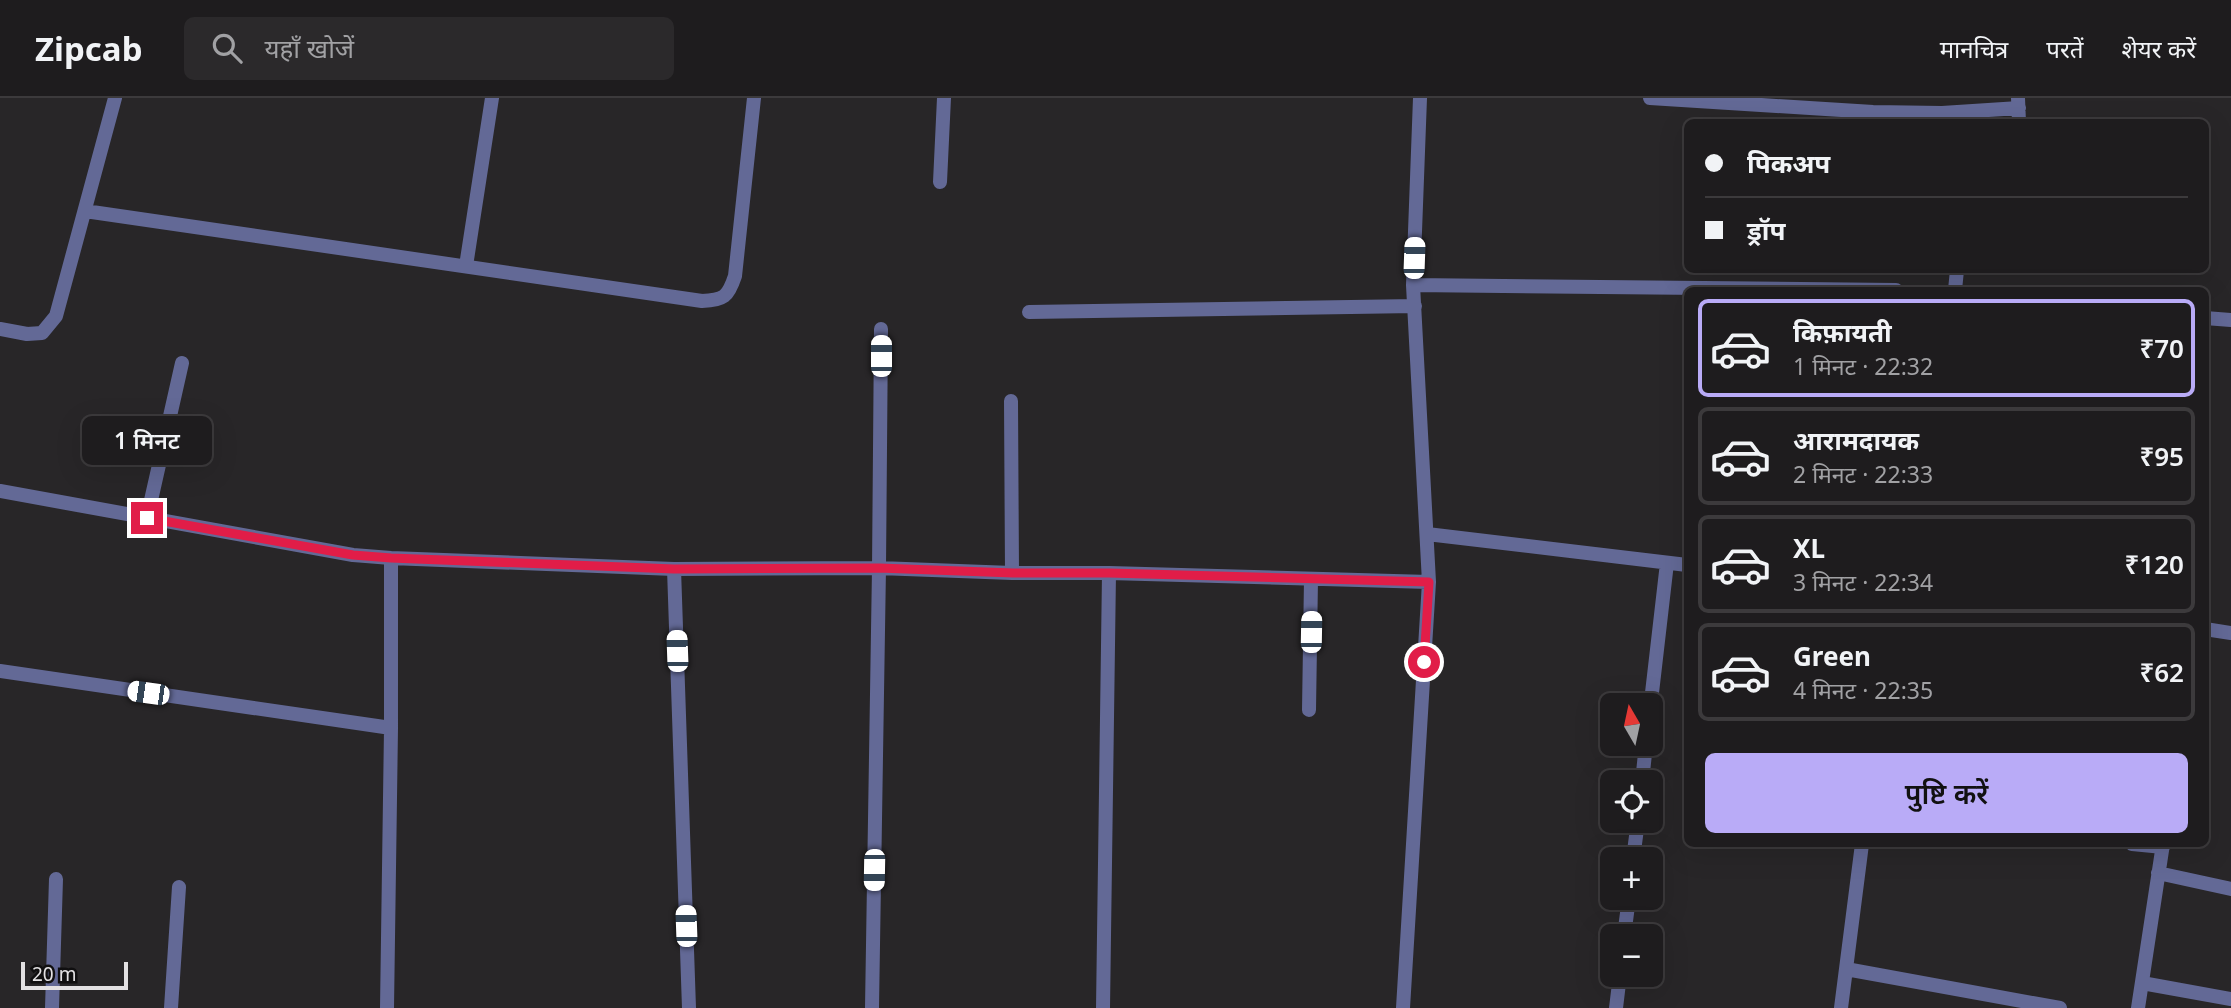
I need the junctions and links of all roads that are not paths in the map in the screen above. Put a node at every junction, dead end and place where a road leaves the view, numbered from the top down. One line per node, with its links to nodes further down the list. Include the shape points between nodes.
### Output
1 (115, 98): 10 (street)
2 (492, 98): 11 (street)
3 (754, 98): 11 (street, via 735,276 730,292 719,300)
4 (944, 98): 9 (street)
5 (1420, 98): 12 (street)
6 (1650, 98): 7 (street)
7 (1865, 105): 8 (street, via 1942,113)
8 (2019, 110)
9 (940, 182)
10 (85, 211): 11 (street); 18 (street, via 50,326 42,333)
11 (466, 266)
12 (1413, 285): 13 (street); 14 (street)
13 (1684, 288)
14 (1415, 306): 15 (street); 24 (street)
15 (1029, 313)
16 (2209, 318): 17 (street)
17 (2231, 320)
18 (0, 330)
19 (881, 330): 28 (street)
20 (183, 363): 23 (street)
21 (1011, 401): 30 (street)
22 (0, 491): 23 (street)
23 (147, 518): 25 (street)
24 (1427, 534): 26 (street); 33 (street)
25 (391, 558): 29 (street); 39 (street)
26 (1667, 563): 27 (street); 37 (street)
27 (1684, 565)
28 (879, 568): 29 (street); 30 (street); 54 (street)
29 (674, 569): 53 (street)
30 (1013, 573): 31 (street)
31 (1109, 573): 32 (street); 55 (street)
32 (1311, 579): 33 (street); 38 (street)
33 (1429, 582): 56 (street)
34 (2209, 630): 35 (street)
35 (2231, 633)
36 (0, 671): 39 (street)
37 (1652, 693)
38 (1309, 710)
39 (391, 728): 52 (street)
40 (1862, 847): 46 (street)
41 (2163, 847): 42 (street)
42 (2158, 873): 45 (street); 47 (street)
43 (56, 879): 50 (street)
44 (179, 887): 51 (street)
45 (2231, 889)
46 (1846, 969): 58 (street); 59 (street)
47 (2142, 983): 49 (street); 60 (street)
48 (1619, 987): 57 (street)
49 (2231, 999)
50 (52, 1008)
51 (171, 1008)
52 (387, 1008)
53 (689, 1008)
54 (872, 1008)
55 (1103, 1008)
56 (1403, 1008)
57 (1616, 1008)
58 (1841, 1008)
59 (2060, 1008)
60 (2138, 1008)

